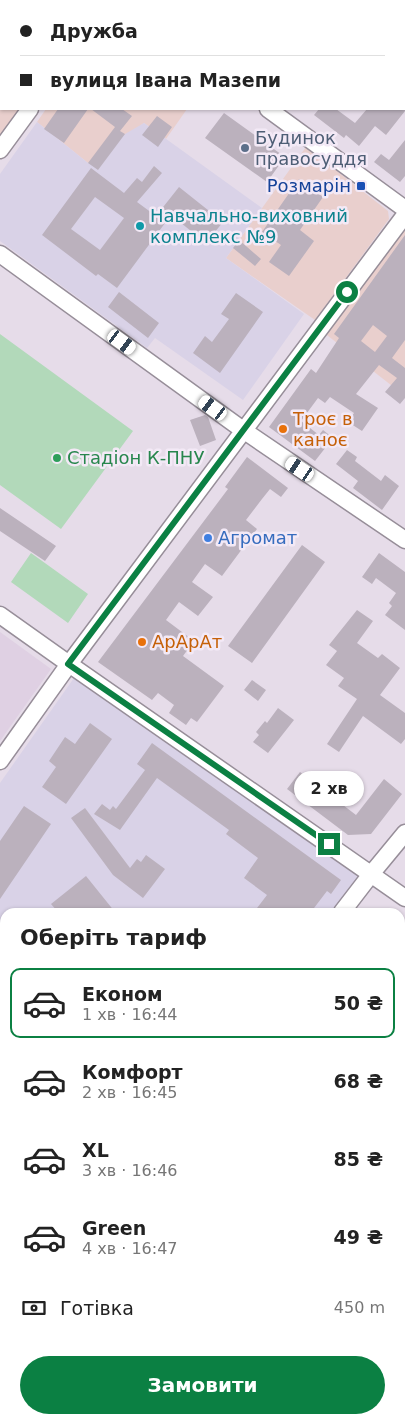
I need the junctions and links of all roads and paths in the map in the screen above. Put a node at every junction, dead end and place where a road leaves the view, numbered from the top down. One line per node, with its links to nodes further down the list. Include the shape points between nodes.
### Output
1 (29, 110): 3 (street)
2 (269, 110): 4 (street)
3 (0, 150)
4 (405, 209)
5 (405, 215): 7 (street)
6 (0, 254): 7 (street)
7 (243, 430): 8 (street); 10 (street)
8 (405, 540)
9 (0, 614): 10 (street)
10 (68, 664): 11 (street); 13 (street)
11 (0, 761)
12 (405, 833): 13 (street)
13 (372, 873): 14 (street); 15 (street)
14 (405, 898)
15 (345, 908)

